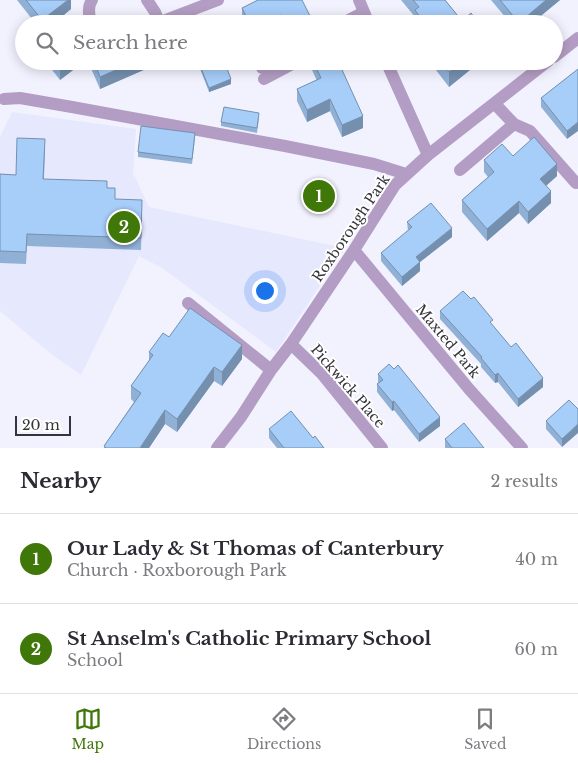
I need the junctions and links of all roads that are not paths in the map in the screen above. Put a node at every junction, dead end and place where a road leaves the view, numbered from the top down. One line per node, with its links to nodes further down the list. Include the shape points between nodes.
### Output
1 (92, 0): 5 (street)
2 (147, 0): 6 (street)
3 (218, 0): 7 (street)
4 (361, 6): 8 (street)
5 (89, 15)
6 (156, 15)
7 (178, 15)
8 (352, 15)
9 (578, 38): 10 (street)
10 (563, 49)
11 (266, 70): 12 (street, via 263,73)
12 (272, 70)
13 (390, 70): 18 (street)
14 (537, 70): 16 (street, Roxborough Park)
15 (4, 99): 20 (street, via 20,98 276,144 374,164)
16 (494, 104): 17 (street); 18 (street, Roxborough Park)
17 (514, 124): 19 (street); 21 (street, via 530,131)
18 (428, 155): 20 (street, Roxborough Park)
19 (460, 170)
20 (406, 174): 22 (street, Roxborough Park, via 395,184)
21 (576, 184)
22 (354, 250): 24 (street, Roxborough Park); 28 (street, Maxted Park)
23 (188, 303): 25 (street)
24 (291, 344): 25 (street, Roxborough Park); 27 (street, Pickwick Place, via 322,374)
25 (271, 370): 26 (street, Roxborough Park)
26 (218, 448)
27 (382, 448)
28 (522, 448)

